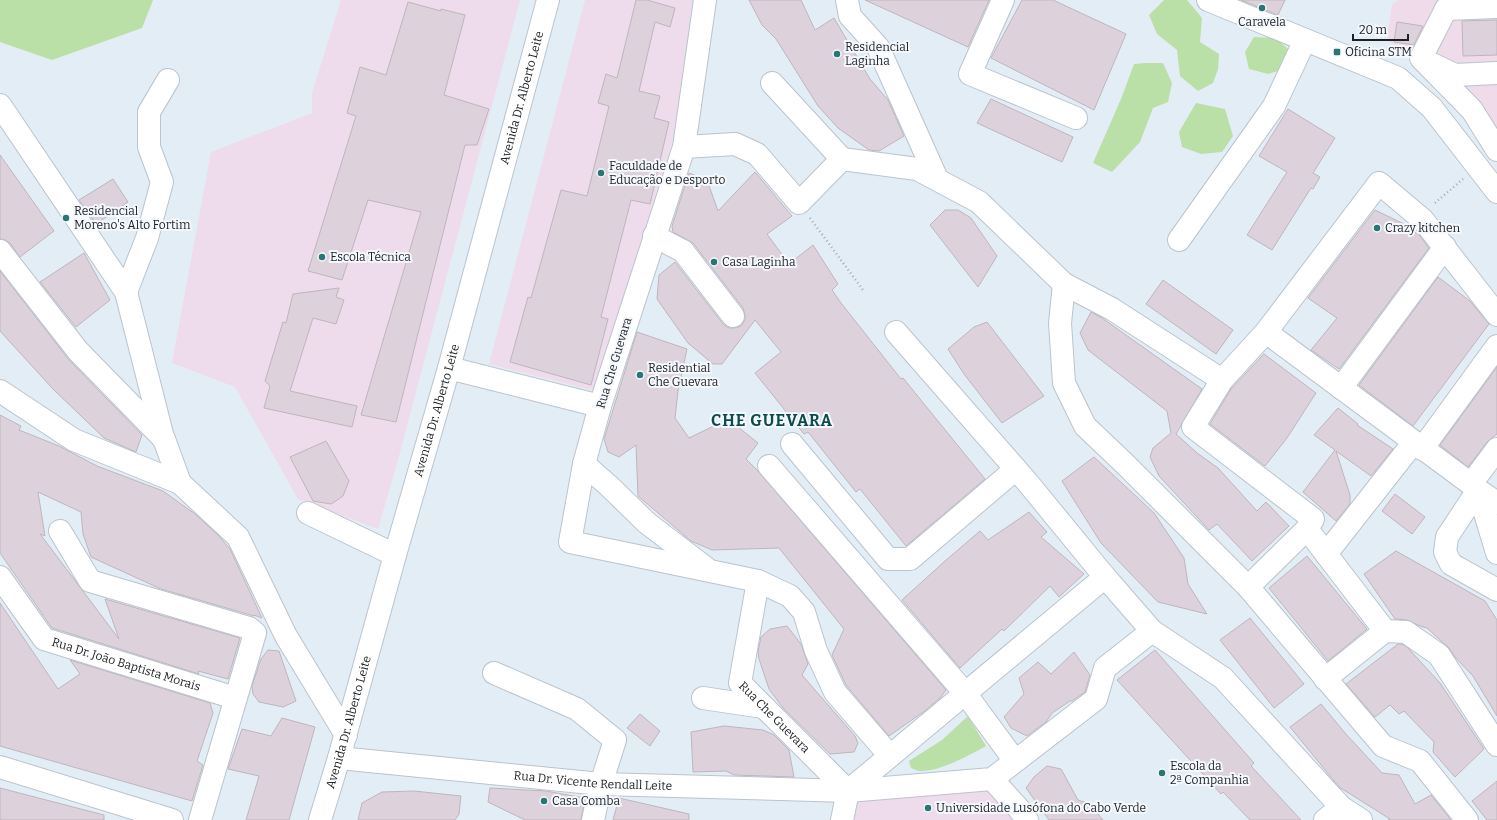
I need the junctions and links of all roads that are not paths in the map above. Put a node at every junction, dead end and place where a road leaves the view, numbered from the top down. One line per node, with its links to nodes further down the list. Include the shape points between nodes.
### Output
1 (548, 0): 32 (street, Avenida Dr. Alberto Leite)
2 (705, 0): 16 (street, Rua Che Guevara)
3 (847, 0): 19 (street, via 850,16 878,46)
4 (1003, 0): 15 (street, via 970,74)
5 (1208, 0): 8 (street)
6 (1450, 5): 7 (street); 9 (street)
7 (1497, 7)
8 (1305, 40): 11 (street); 22 (street, via 1274,106)
9 (1421, 58): 10 (street, via 1455,75); 11 (street); 17 (street, via 1472,110)
10 (1497, 73)
11 (1398, 78): 20 (street, via 1432,108)
12 (168, 80): 26 (street, via 149,112 149,147 162,182 147,238)
13 (772, 83): 18 (street)
14 (0, 105): 26 (street)
15 (1076, 118)
16 (684, 146): 18 (street, via 735,144 757,154 799,204); 21 (street, Rua Che Guevara)
17 (1497, 150)
18 (842, 159): 19 (street, via 917,169)
19 (937, 179): 25 (street, via 979,202)
20 (1497, 192)
21 (654, 236): 28 (street, via 683,250); 36 (street, Rua Che Guevara)
22 (1179, 240)
23 (1445, 247): 27 (street); 30 (street, via 1424,220 1379,183); 34 (street)
24 (0, 251): 37 (street, via 78,350)
25 (1064, 284): 33 (street, via 1112,309); 57 (street, via 1060,323 1064,383 1085,426)
26 (126, 292): 37 (street)
27 (1497, 315)
28 (733, 316)
29 (896, 332): 43 (street)
30 (1266, 332): 33 (street); 34 (street)
31 (1497, 346): 39 (street)
32 (449, 368): 36 (street); 52 (street, Avenida Dr. Alberto Leite)
33 (1222, 380): 48 (street, via 1193,427 1313,520)
34 (1341, 388): 39 (street)
35 (0, 391): 44 (street, via 74,440)
36 (600, 406): 41 (street, Rua Che Guevara)
37 (164, 439): 44 (street)
38 (792, 444): 43 (street, via 888,559 910,559)
39 (1418, 446): 45 (street); 50 (street)
40 (1497, 449): 45 (street)
41 (584, 464): 53 (street, via 647,523); 53 (street, Rua Che Guevara, via 570,542)
42 (769, 466): 63 (street)
43 (1022, 476): 55 (street)
44 (180, 483): 67 (street, via 238,537 286,636)
45 (1474, 487): 46 (street); 51 (street); 58 (street, via 1447,537 1445,552 1451,564)
46 (1497, 503)
47 (308, 513): 52 (street)
48 (1307, 529): 50 (street); 57 (street)
49 (60, 531): 64 (street, via 90,581 249,628 255,633)
50 (1326, 554): 60 (street)
51 (1497, 554)
52 (395, 555): 67 (street, Avenida Dr. Alberto Leite)
53 (710, 571): 56 (street, Rua Che Guevara)
54 (0, 577): 64 (street, Rua Dr. João Baptista Morais, via 44,639)
55 (1105, 577): 59 (street); 63 (street)
56 (758, 581): 66 (street, Rua Che Guevara, via 740,683); 69 (street, Rua Che Guevara, via 790,596 804,612 816,651 835,692)
57 (1248, 587): 62 (street)
58 (1497, 590)
59 (1152, 631): 71 (street, via 1105,668 1096,699); 76 (street, via 1223,678)
60 (1385, 631): 62 (street); 68 (street, via 1406,632 1439,655)
61 (494, 673): 74 (street, via 577,709 615,740)
62 (1325, 679): 84 (street, via 1383,746 1420,761)
63 (965, 693): 69 (street); 71 (street)
64 (235, 698): 79 (street)
65 (704, 698): 66 (street)
66 (763, 707): 75 (street, Rua Che Guevara)
67 (346, 735): 70 (street, Avenida Dr. Alberto Leite)
68 (1497, 745)
69 (890, 756): 75 (street)
70 (339, 758): 74 (street, Rua Dr. Vicente Rendall Leite); 80 (street, Avenida Dr. Alberto Leite)
71 (1016, 761): 73 (street)
72 (0, 767): 78 (street)
73 (992, 779): 75 (street, Rua Dr. Vicente Rendall Leite); 77 (street)
74 (601, 784): 75 (street, Rua Dr. Vicente Rendall Leite); 81 (street)
75 (848, 791): 82 (street)
76 (1333, 813): 83 (street)
77 (1021, 816)
78 (172, 820)
79 (200, 820)
80 (320, 820)
81 (593, 820)
82 (842, 820)
83 (1361, 820)
84 (1467, 820)

